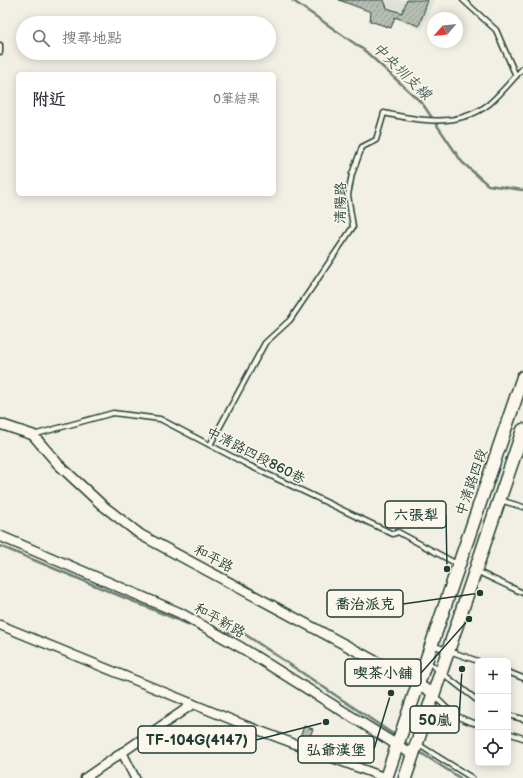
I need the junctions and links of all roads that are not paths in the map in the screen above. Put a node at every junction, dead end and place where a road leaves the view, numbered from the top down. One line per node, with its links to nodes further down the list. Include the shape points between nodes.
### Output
1 (463, 0): 5 (lane, via 496,30)
2 (0, 45): 3 (lane)
3 (0, 52)
4 (523, 68): 5 (lane, 清陽路)
5 (516, 76): 10 (lane, 清陽路, via 490,104 473,114 444,121 408,119 384,113 376,140 362,147 352,174 348,195 352,227 290,320 265,343)
6 (523, 377): 14 (main road, 中清路四段)
7 (0, 424): 9 (street, 和平路)
8 (523, 430): 11 (main road)
9 (33, 436): 10 (lane, 中清路四段860巷, via 113,412 160,419); 28 (street, 和平路, via 58,464 102,505 141,535)
10 (210, 445): 17 (lane, 中清路四段860巷, via 394,534 398,532)
11 (520, 449): 12 (main road)
12 (500, 500): 13 (lane); 15 (main road)
13 (523, 507)
14 (475, 517): 15 (main road); 17 (main road, 中清路四段)
15 (492, 522): 18 (main road)
16 (0, 536): 37 (street, 和平新路, via 180,613)
17 (459, 565): 21 (main road, 中清路四段)
18 (475, 570): 19 (lane); 22 (main road)
19 (523, 593)
20 (0, 625): 31 (street)
21 (432, 645): 22 (lane); 24 (main road, 中清路四段)
22 (448, 651): 23 (lane); 25 (main road)
23 (475, 660)
24 (426, 661): 25 (lane); 28 (main road, 中清路四段)
25 (441, 673): 29 (main road); 30 (lane)
26 (511, 673): 27 (lane)
27 (523, 678)
28 (418, 684): 29 (street, 和平路); 37 (main road, 中清路四段)
29 (434, 694): 34 (lane, via 447,710 467,722); 38 (main road)
30 (475, 699)
31 (193, 704): 39 (street); 42 (street)
32 (511, 715): 33 (lane)
33 (523, 719)
34 (475, 723)
35 (511, 734): 36 (lane)
36 (523, 738)
37 (399, 741): 38 (street, 和平新路); 42 (main road, 中清路四段)
38 (415, 749): 43 (main road); 44 (lane)
39 (122, 752): 40 (street); 41 (street)
40 (85, 778)
41 (134, 778)
42 (386, 778)
43 (405, 778)
44 (472, 778)

